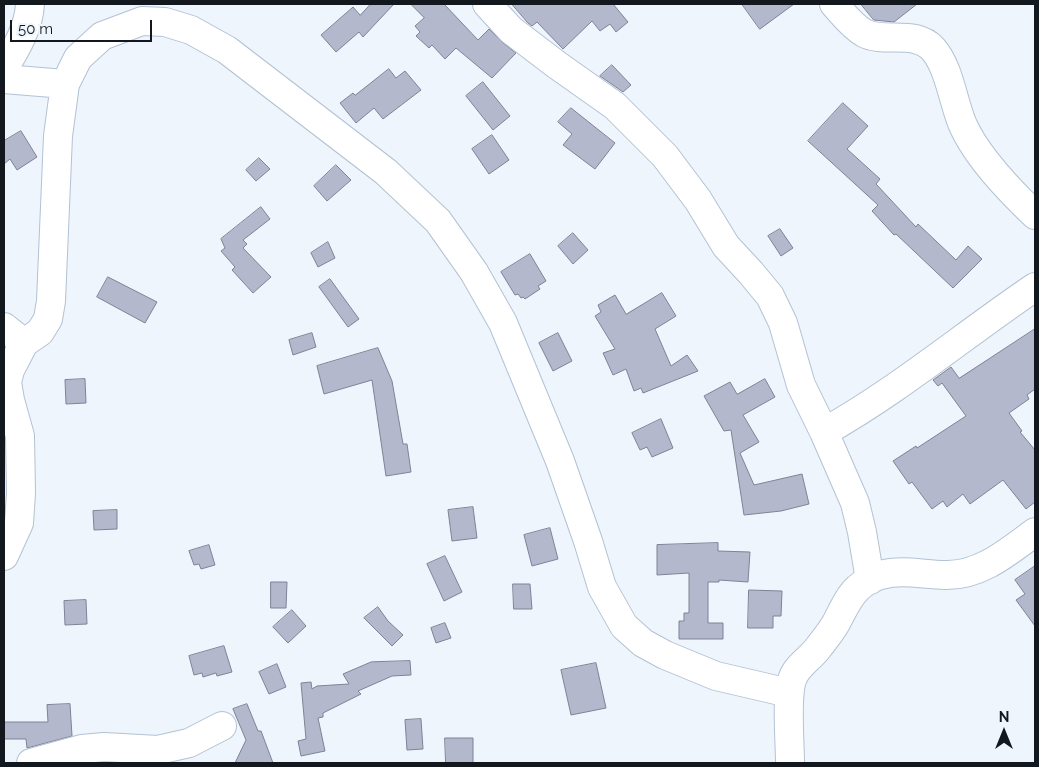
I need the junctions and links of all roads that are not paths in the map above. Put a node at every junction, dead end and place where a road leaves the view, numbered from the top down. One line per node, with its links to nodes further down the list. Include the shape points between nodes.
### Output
1 (30, 4): 4 (street, via 28,20)
2 (834, 4): 7 (street, via 864,33 919,40 932,48 941,63 962,124 996,173)
3 (490, 5): 10 (street, via 519,36 615,106 665,156 698,200 726,246 770,296 784,323 801,385)
4 (4, 68)
5 (4, 79): 6 (street)
6 (65, 84): 9 (street, via 58,136 48,319 40,332); 14 (street, via 78,58 102,36 142,21 165,22 191,30 228,50 386,172 438,221 474,272 503,322 560,461 602,587 624,626 643,643 665,655 716,676)
7 (1035, 215)
8 (1035, 287): 10 (street, via 870,405)
9 (14, 335): 12 (street, via 7,382 20,436 21,493 19,523)
10 (824, 432): 13 (street, via 855,503)
11 (1035, 532): 13 (street, via 993,562 969,573 893,573)
12 (4, 556)
13 (870, 580): 14 (street, via 858,588 817,650 798,668)
14 (790, 693): 17 (street)
15 (222, 726): 16 (street, via 189,744 158,750 82,749)
16 (31, 763)
17 (790, 763)

